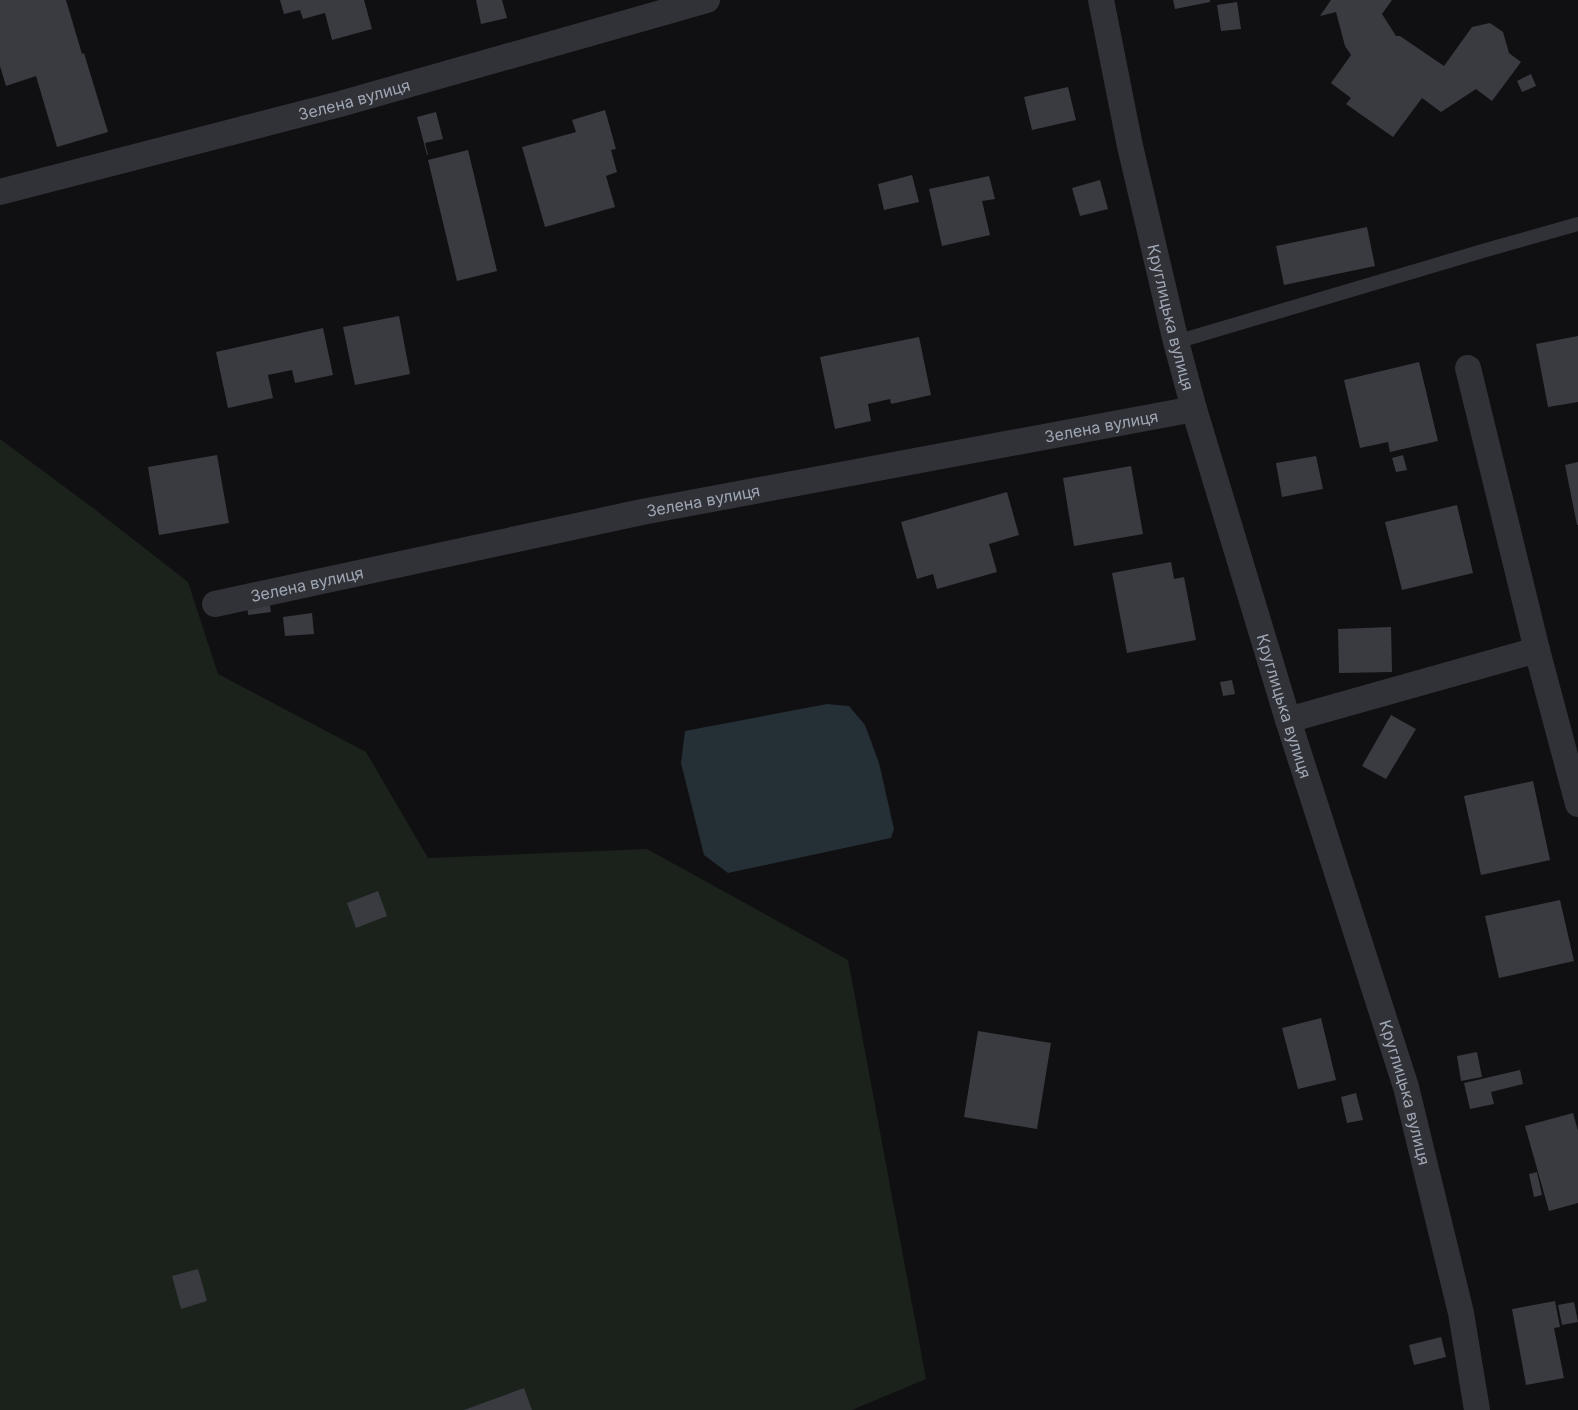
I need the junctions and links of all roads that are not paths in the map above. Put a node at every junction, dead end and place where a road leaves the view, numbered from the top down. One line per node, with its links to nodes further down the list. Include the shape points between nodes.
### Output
1 (707, 0): 3 (street, Зелена вулиця, via 340,104)
2 (1101, 0): 5 (street, Круглицька вулиця, via 1130,146)
3 (0, 192)
4 (1578, 224): 5 (lane)
5 (1176, 342): 7 (street, Круглицька вулиця)
6 (1468, 368): 9 (street)
7 (1194, 409): 8 (street, Зелена вулиця, via 642,512); 10 (street, Круглицька вулиця)
8 (215, 604)
9 (1537, 650): 10 (street); 11 (street)
10 (1288, 720): 12 (street, Круглицька вулиця, via 1406,1087 1461,1313)
11 (1578, 804)
12 (1477, 1410)

